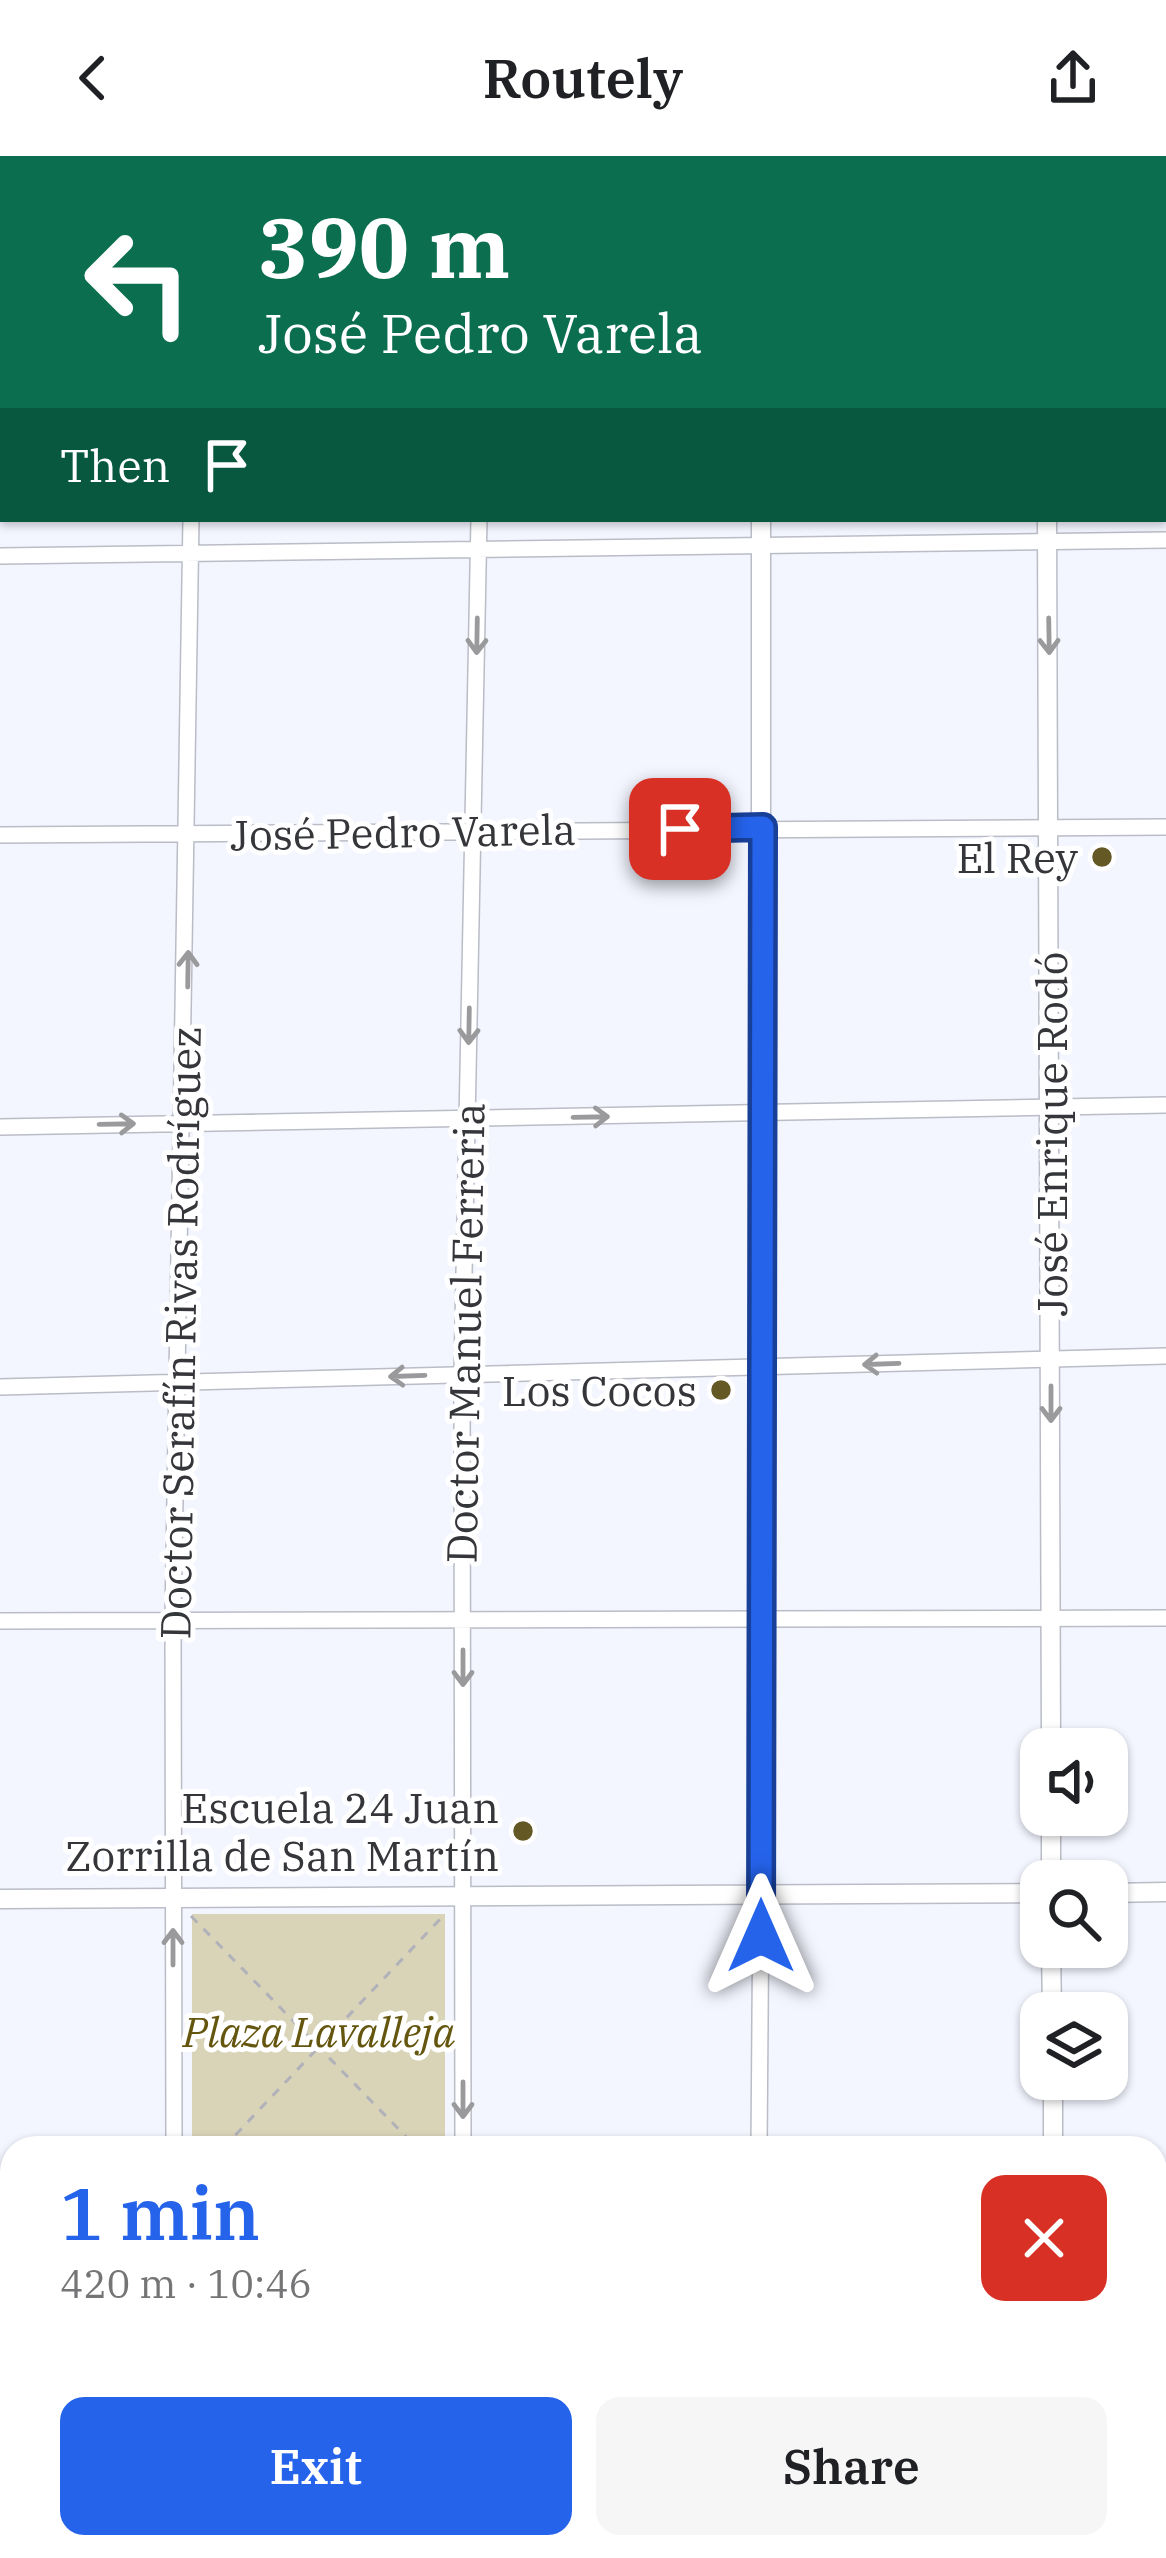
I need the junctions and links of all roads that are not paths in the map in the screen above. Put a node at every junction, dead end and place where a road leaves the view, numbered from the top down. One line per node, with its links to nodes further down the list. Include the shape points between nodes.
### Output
1 (191, 522): 9 (street, Doctor Serafín Rivas Rodríguez)
2 (479, 522): 8 (street, Doctor Manuel Ferreria)
3 (761, 522): 7 (street)
4 (1047, 522): 6 (street, José Enrique Rodó)
5 (1166, 540): 6 (street)
6 (1048, 542): 7 (street); 12 (street, José Enrique Rodó, one-way to 12)
7 (762, 547): 8 (street); 11 (street)
8 (479, 550): 9 (street); 14 (street, Doctor Manuel Ferreria, one-way to 14)
9 (192, 555): 10 (street); 15 (street, Doctor Serafín Rivas Rodríguez)
10 (0, 556)
11 (763, 827): 12 (street, José Pedro Varela); 14 (street, José Pedro Varela); 19 (street)
12 (1051, 827): 13 (street, José Pedro Varela); 18 (street, José Enrique Rodó)
13 (1166, 827)
14 (472, 832): 15 (street, José Pedro Varela); 20 (street, Doctor Manuel Ferreria, one-way to 20)
15 (190, 834): 16 (street, José Pedro Varela); 21 (street, Doctor Serafín Rivas Rodríguez, one-way to 15)
16 (0, 835)
17 (1166, 1105): 18 (street)
18 (1052, 1106): 19 (street); 24 (street, José Enrique Rodó)
19 (765, 1115): 20 (street, one-way to 19); 25 (street)
20 (467, 1119): 21 (street); 26 (street, Doctor Manuel Ferreria)
21 (185, 1123): 22 (street, one-way to 21); 27 (street, Doctor Serafín Rivas Rodríguez)
22 (0, 1126)
23 (1166, 1357): 24 (street)
24 (1051, 1359): 25 (street, one-way to 25); 30 (street, José Enrique Rodó, one-way to 30)
25 (762, 1368): 26 (street); 29 (street)
26 (462, 1374): 27 (street, one-way to 27); 32 (street, Doctor Manuel Ferreria)
27 (176, 1385): 28 (street); 33 (street, Doctor Serafín Rivas Rodríguez)
28 (0, 1387)
29 (762, 1618): 30 (street); 32 (street); 39 (street)
30 (1052, 1618): 31 (street); 35 (street, José Enrique Rodó)
31 (1166, 1618)
32 (463, 1619): 33 (street); 40 (street, Doctor Manuel Ferreria, one-way to 40)
33 (173, 1620): 34 (street); 41 (street, Doctor Serafín Rivas Rodríguez)
34 (0, 1621)
35 (1051, 1728)
36 (1166, 1892): 38 (street)
37 (1020, 1893): 39 (street)
38 (1128, 1893)
39 (761, 1894): 40 (street); 46 (street)
40 (462, 1897): 41 (street); 45 (street, Doctor Manuel Ferreria, one-way to 45)
41 (173, 1898): 42 (street); 44 (street, Doctor Serafín Rivas Rodríguez, one-way to 41)
42 (0, 1899)
43 (1052, 2100): 47 (street)
44 (174, 2136)
45 (463, 2136)
46 (759, 2136)
47 (1053, 2136)

